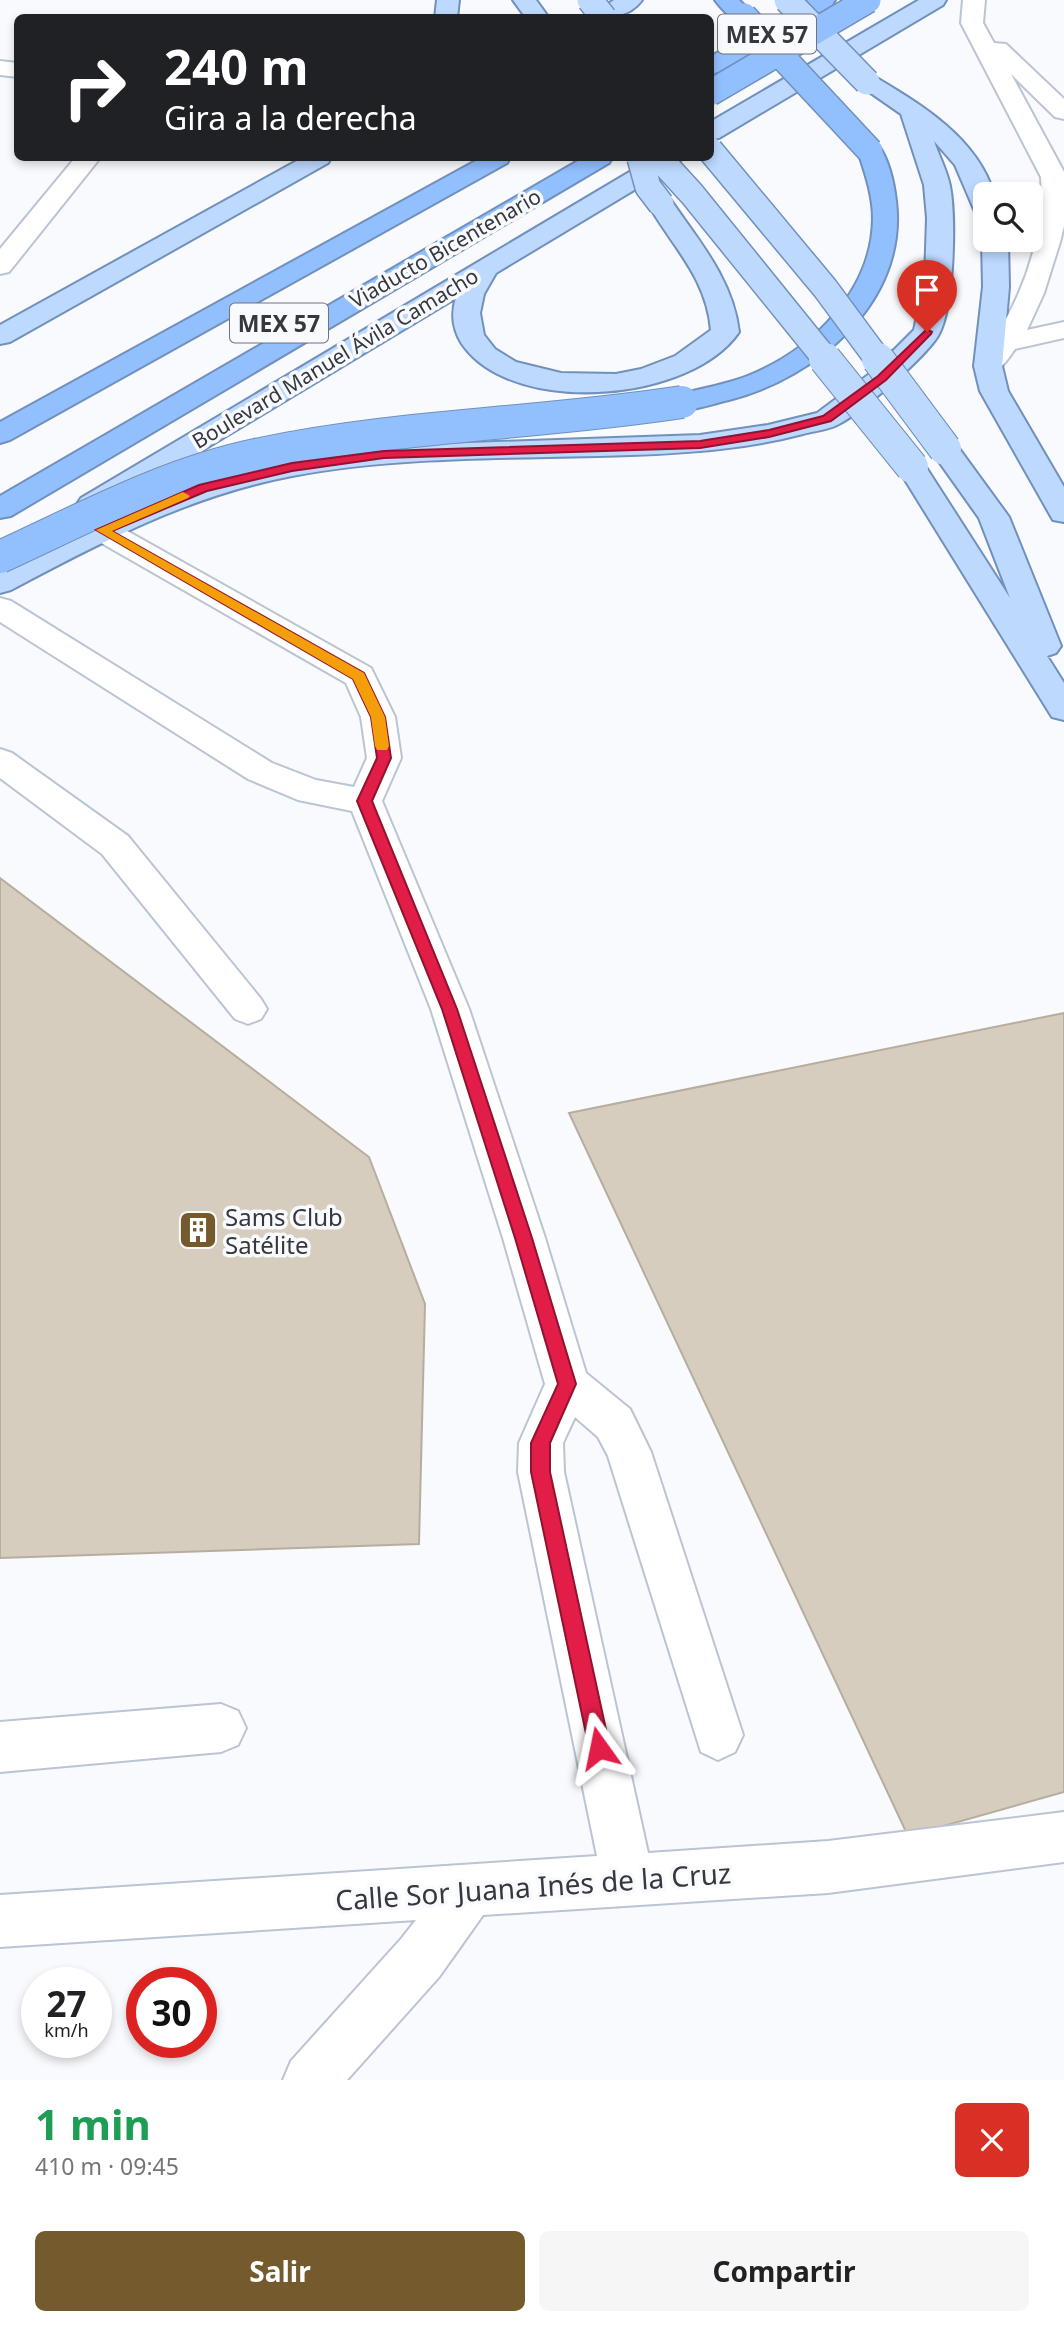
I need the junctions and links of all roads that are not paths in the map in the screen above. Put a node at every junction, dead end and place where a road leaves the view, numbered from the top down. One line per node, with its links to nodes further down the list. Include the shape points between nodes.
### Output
1 (524, 0): 10 (main road)
2 (590, 0): 11 (main road, bridge)
3 (632, 0): 12 (main road)
4 (726, 0): 41 (highway, bridge, via 870,150 880,171 886,229 879,264 856,307 821,343 774,374 732,391 682,402 598,415 366,436 254,455 170,479)
5 (786, 0): 13 (highway, MEX 57); 16 (main road, bridge, via 867,82)
6 (824, 0): 14 (highway, MEX 57)
7 (868, 0): 15 (highway, bridge)
8 (935, 0): 18 (main road)
9 (973, 12): 17 (street); 34 (street, via 1054,177 1057,194 1025,308)
10 (535, 14)
11 (601, 14)
12 (606, 14)
13 (723, 33)
14 (714, 65)
15 (714, 91)
16 (911, 109): 28 (main road, via 951,145); 40 (main road, via 937,185 940,218 938,280 927,332 882,378 827,419 769,434 700,444 384,455 292,467 203,488)
17 (1064, 113)
18 (714, 131)
19 (714, 155): 44 (main road, bridge, via 825,288 994,517)
20 (86, 161): 30 (street)
21 (314, 161): 33 (main road)
22 (493, 161): 36 (highway, MEX 57)
23 (553, 161): 37 (highway, MEX 57)
24 (595, 161): 38 (highway, Viaducto Bicentenario)
25 (641, 161): 31 (main road, bridge, via 648,187 717,286 725,332 708,349 676,367 635,379 554,382 519,372 489,360 473,345 467,330 470,294)
26 (662, 161): 45 (main road, bridge, via 912,467)
27 (665, 161): 31 (main road, Boulevard Manuel Ávila Camacho)
28 (977, 182)
29 (995, 252): 35 (main road)
30 (0, 265)
31 (488, 265): 41 (main road, Boulevard Manuel Ávila Camacho)
32 (1064, 330): 34 (street)
33 (0, 336)
34 (1005, 343): 35 (street)
35 (988, 366): 39 (main road, via 994,391)
36 (0, 434)
37 (0, 488)
38 (0, 509)
39 (1064, 513)
40 (102, 530): 42 (main road); 47 (street, via 359,676 378,717 384,758)
41 (0, 558)
42 (0, 583)
43 (0, 608): 47 (street, via 260,771 310,791)
44 (1064, 695)
45 (1064, 709)
46 (0, 761): 48 (street, via 115,845)
47 (365, 801): 49 (street, via 450,1009)
48 (248, 1009)
49 (567, 1384): 51 (street, via 614,1423 629,1452); 54 (street, via 541,1443 541,1472)
50 (220, 1728): 52 (street)
51 (718, 1735)
52 (0, 1747)
53 (1064, 1837): 54 (street, Calle Sor Juana Inés de la Cruz, via 828,1867)
54 (628, 1880): 55 (street, Calle Sor Juana Inés de la Cruz)
55 (470, 1890): 56 (street, Calle Sor Juana Inés de la Cruz); 57 (street, via 420,1958)
56 (0, 1921)
57 (310, 2080)

